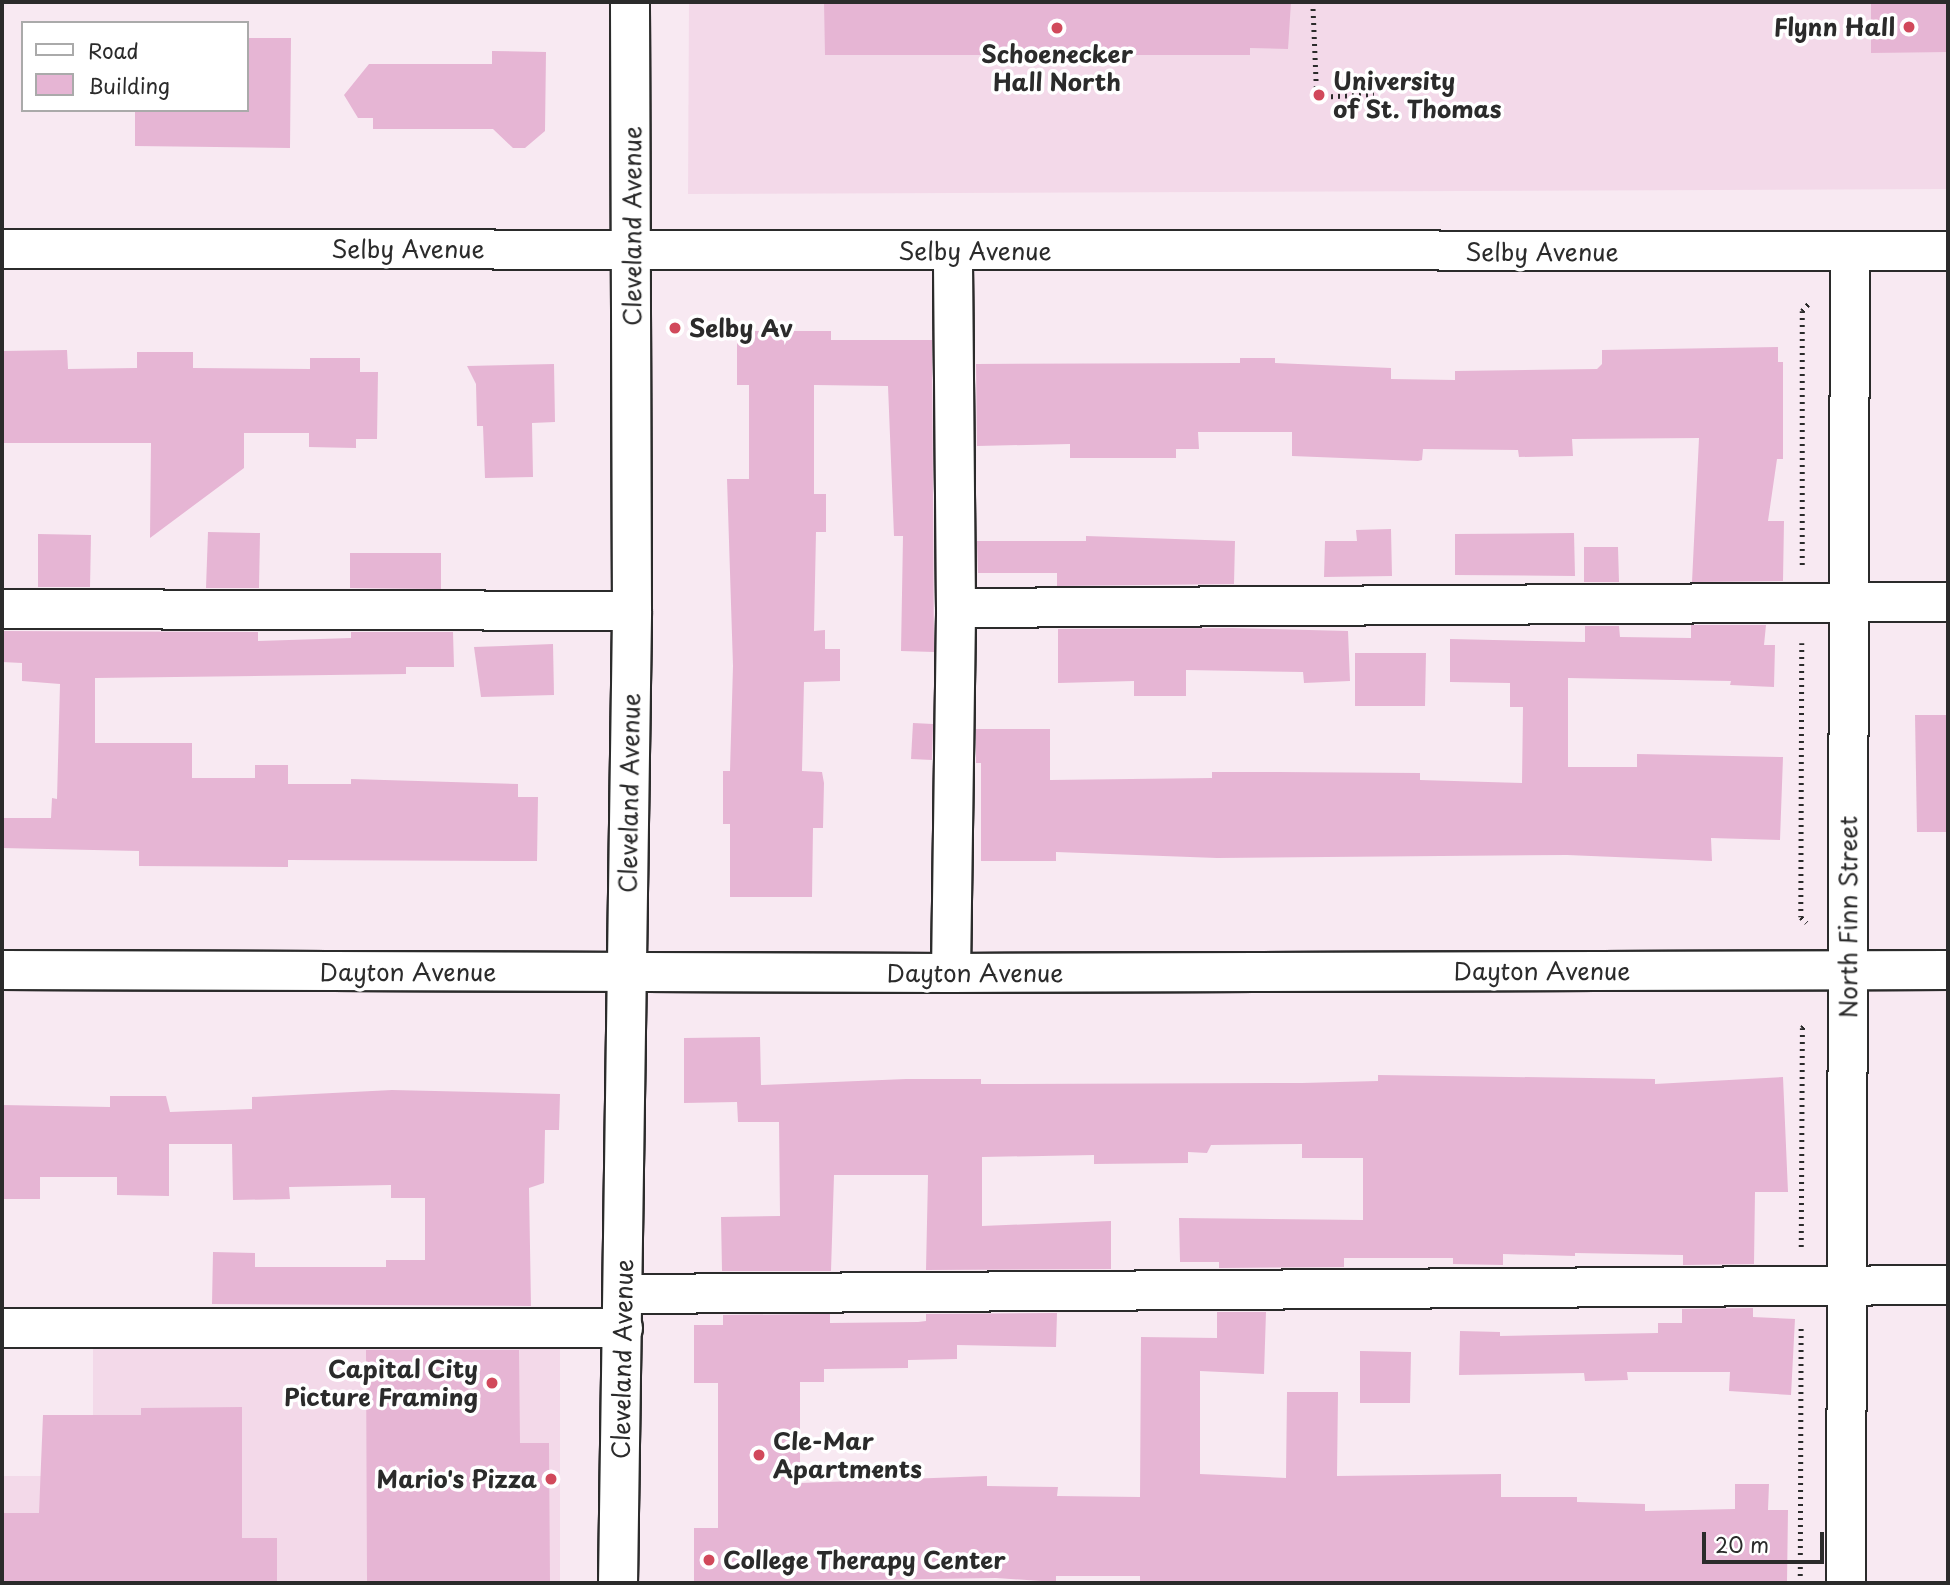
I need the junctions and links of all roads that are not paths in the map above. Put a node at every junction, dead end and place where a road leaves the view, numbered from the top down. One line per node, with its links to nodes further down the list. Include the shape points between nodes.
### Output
1 (630, 2): 3 (street, Cleveland Avenue)
2 (2, 249): 3 (street, Selby Avenue)
3 (633, 249): 4 (street, Selby Avenue); 11 (street, Cleveland Avenue)
4 (953, 251): 6 (street, Selby Avenue); 9 (street)
5 (1948, 251): 6 (street, Selby Avenue)
6 (1850, 252): 7 (street, North Finn Street)
7 (1849, 602): 8 (street); 9 (street); 13 (street, North Finn Street)
8 (1948, 602)
9 (956, 608): 16 (street)
10 (2, 609): 11 (street)
11 (632, 611): 15 (street, Cleveland Avenue)
12 (2, 970): 15 (street, Dayton Avenue)
13 (1848, 970): 14 (street, Dayton Avenue); 16 (street, Dayton Avenue); 17 (street, North Finn Street)
14 (1948, 970)
15 (625, 973): 16 (street, Dayton Avenue); 19 (street, Cleveland Avenue)
16 (951, 973)
17 (1847, 1284): 18 (street); 19 (street); 22 (street, North Finn Street)
18 (1948, 1285)
19 (623, 1311): 20 (street); 21 (street, Cleveland Avenue)
20 (2, 1328)
21 (618, 1583)
22 (1846, 1583)

